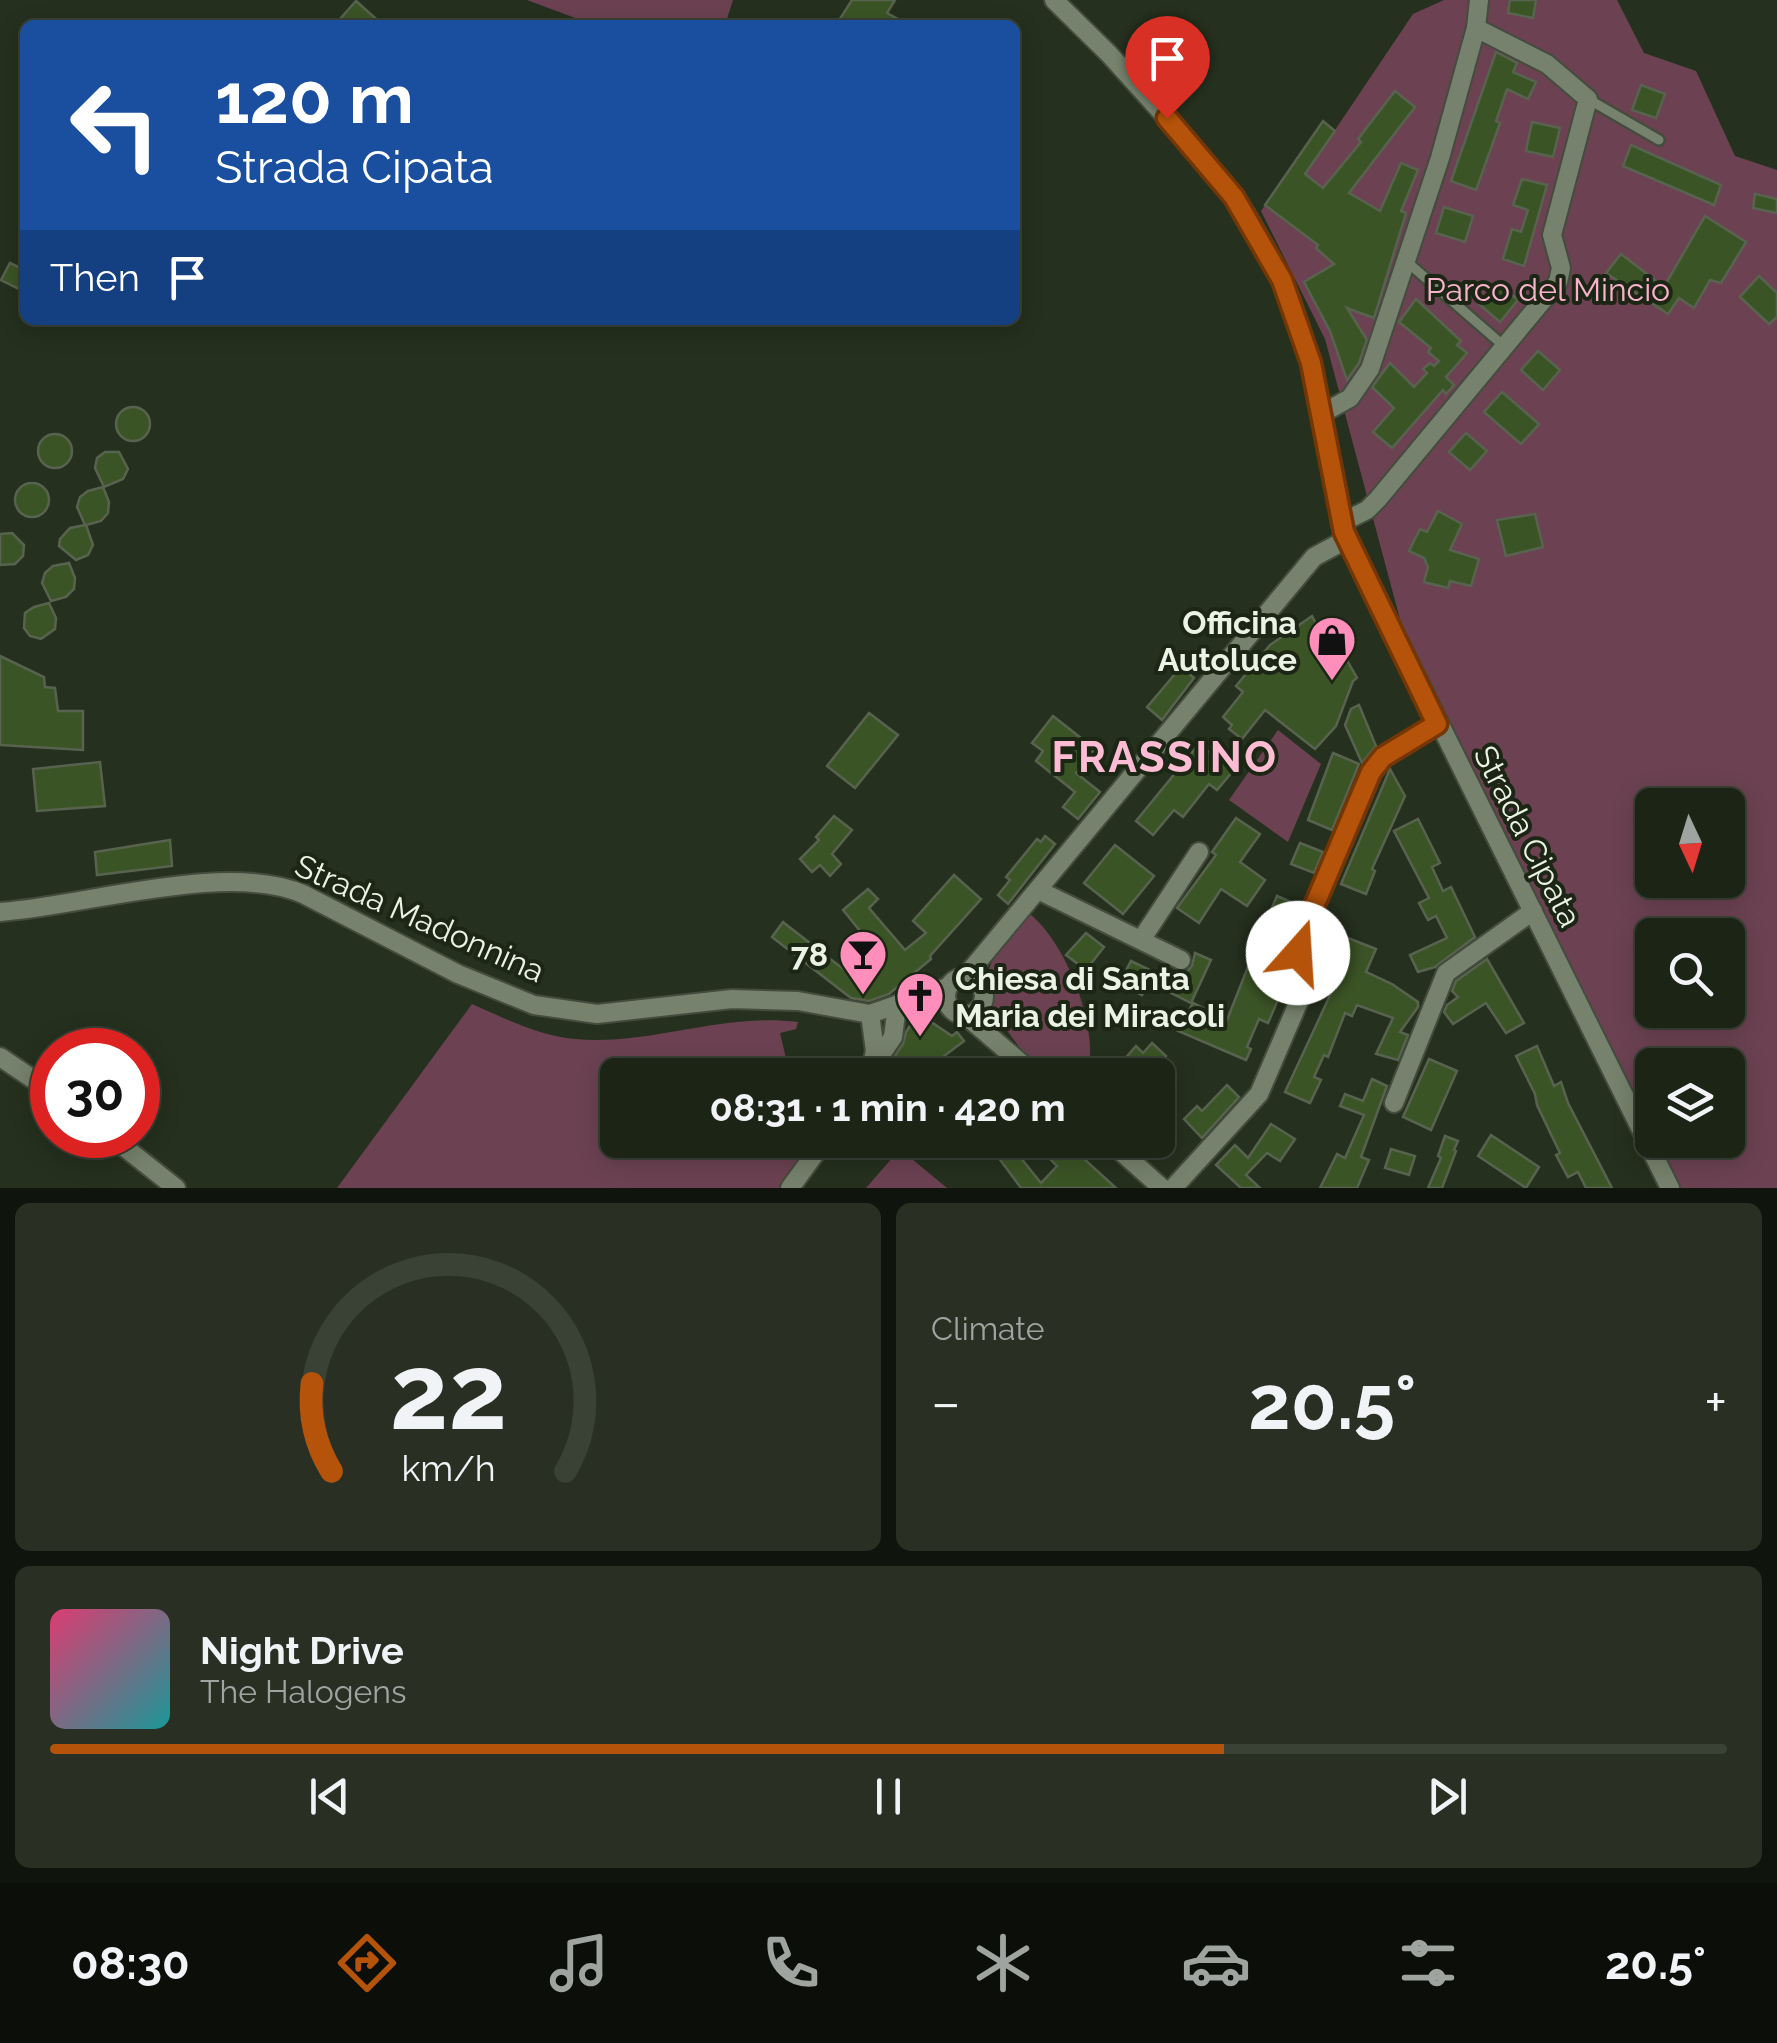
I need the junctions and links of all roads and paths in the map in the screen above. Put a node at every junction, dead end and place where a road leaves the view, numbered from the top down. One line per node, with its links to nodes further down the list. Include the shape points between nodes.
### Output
1 (1054, 0): 8 (street, Strada Cipata, via 1190,143 1246,214 1291,301)
2 (1479, 0): 3 (street)
3 (1476, 28): 4 (street, via 1546,64); 6 (street)
4 (1588, 99): 5 (lane); 7 (street, via 1552,235 1558,282)
5 (1659, 140)
6 (1406, 262): 7 (lane); 8 (street, via 1365,381)
7 (1505, 348): 9 (street)
8 (1323, 413): 9 (street, Strada Cipata)
9 (1345, 531): 10 (street, Strada Cipata); 12 (street, via 1314,557)
10 (1437, 724): 13 (street, Strada Cipata); 34 (street, via 1383,757 1371,772 1298,944 1305,988 1258,1094)
11 (1199, 852): 15 (street)
12 (1038, 890): 15 (street); 17 (street, via 987,954)
13 (1533, 911): 27 (street, via 1446,973); 35 (street, Strada Cipata)
14 (0, 912): 20 (street, Strada Madonnina, via 254,881 302,894 534,1005 597,1014 732,999)
15 (1141, 940): 16 (street)
16 (1181, 960)
17 (976, 987): 18 (street, via 957,978); 18 (street, via 976,1011); 21 (street)
18 (953, 1002): 19 (street, via 917,998); 21 (street)
19 (898, 1006): 20 (street); 24 (street, via 894,1037)
20 (870, 1014): 23 (street)
21 (1002, 1045): 25 (street)
22 (0, 1057): 26 (street)
23 (873, 1058)
24 (879, 1058)
25 (1016, 1058)
26 (30, 1077)
27 (1394, 1103)
28 (138, 1158): 31 (street)
29 (812, 1158): 32 (street)
30 (1128, 1158): 33 (street)
31 (176, 1188)
32 (790, 1188)
33 (1162, 1188)
34 (1173, 1188)
35 (1670, 1188)

